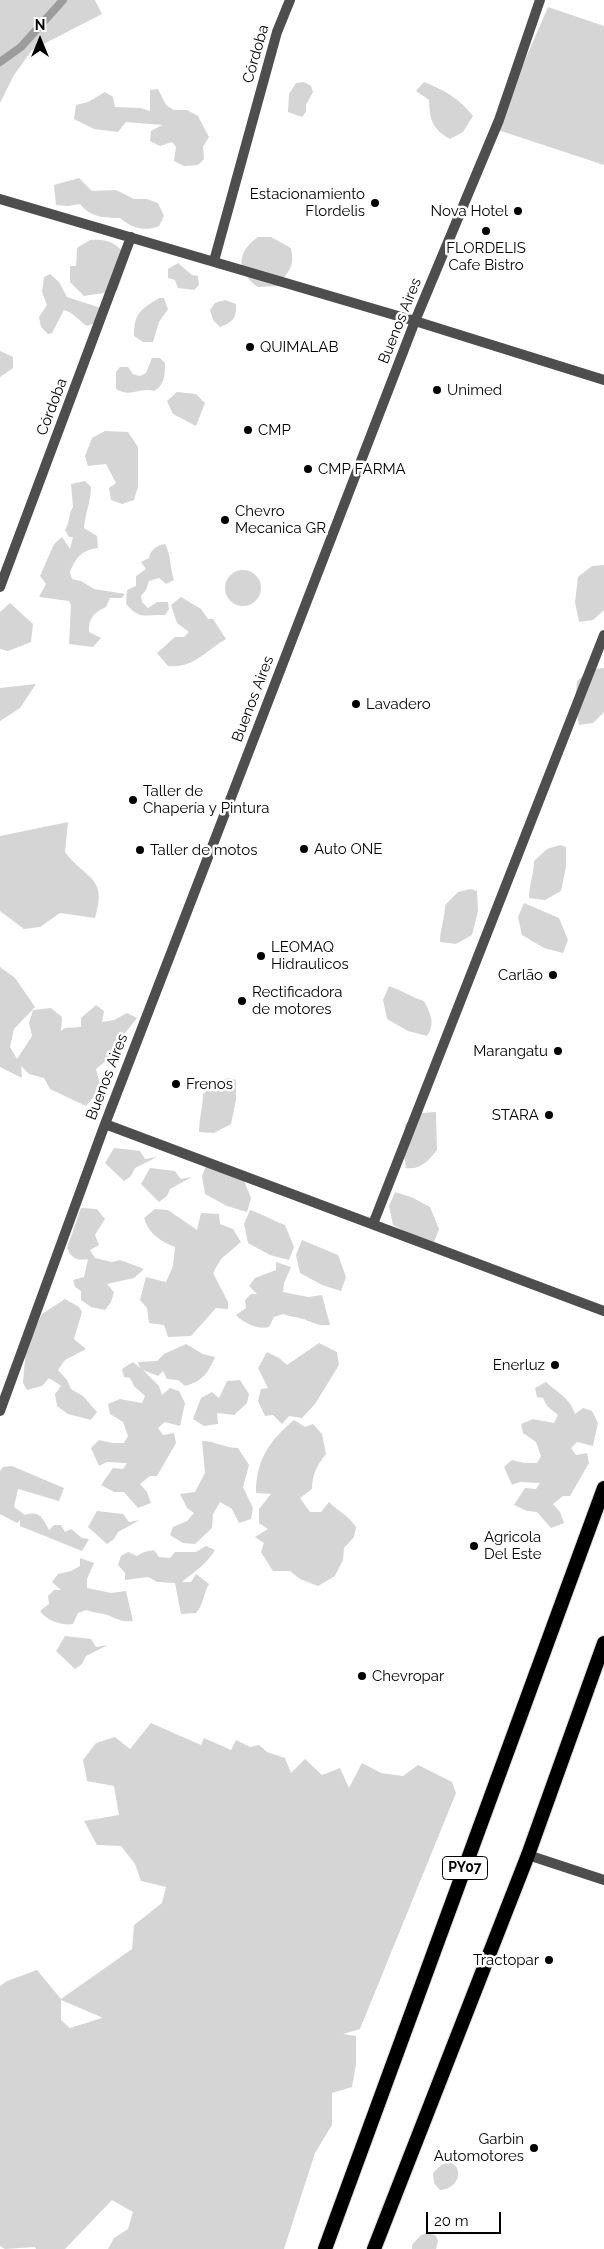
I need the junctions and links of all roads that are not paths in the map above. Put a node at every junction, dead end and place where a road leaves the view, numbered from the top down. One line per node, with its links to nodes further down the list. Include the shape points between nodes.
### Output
1 (290, 0): 5 (street, Córdoba, via 277,32)
2 (540, 0): 6 (street, Buenos Aires, via 499,120)
3 (0, 199): 4 (street)
4 (132, 237): 5 (street); 8 (street, Córdoba)
5 (214, 261): 6 (street)
6 (415, 321): 7 (street); 10 (street, Buenos Aires)
7 (604, 380)
8 (0, 587)
9 (604, 635): 11 (street)
10 (105, 1124): 11 (street); 13 (street, Buenos Aires)
11 (374, 1224): 12 (street)
12 (604, 1311)
13 (0, 1412)
14 (604, 1488): 18 (highway, PY07)
15 (604, 1643): 16 (highway)
16 (528, 1855): 17 (street); 19 (highway)
17 (604, 1880)
18 (325, 2249)
19 (374, 2249)

